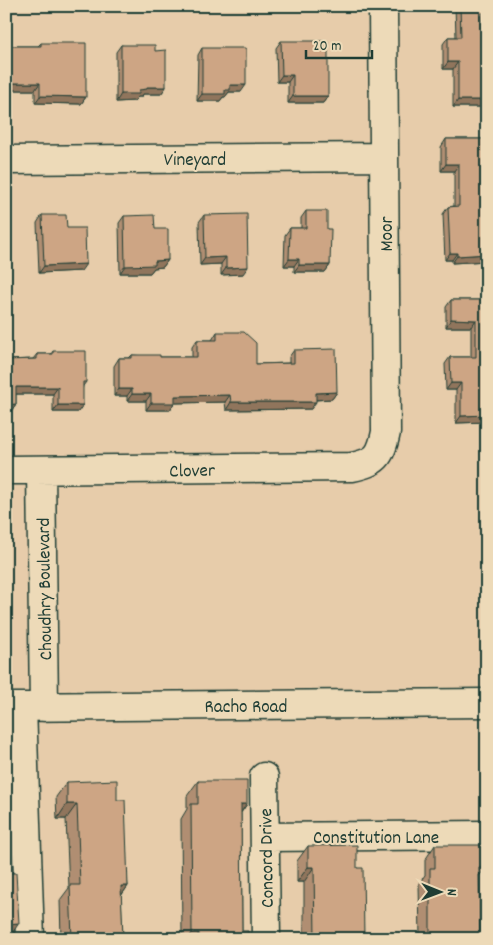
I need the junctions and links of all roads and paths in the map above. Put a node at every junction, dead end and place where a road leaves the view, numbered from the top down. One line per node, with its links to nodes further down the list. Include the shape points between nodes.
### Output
1 (383, 6): 2 (street, Moor)
2 (384, 157): 3 (street, Vineyard); 4 (street, Moor, via 386,432 382,449)
3 (6, 160)
4 (375, 459): 6 (street, Clover, via 352,467)
5 (6, 470): 6 (street, Clover)
6 (41, 470): 8 (street, Choudhry Boulevard)
7 (487, 703): 8 (street, Racho Road)
8 (24, 707): 12 (street, Choudhry Boulevard)
9 (264, 777): 11 (street, Concord Drive)
10 (487, 835): 11 (street, Constitution Lane)
11 (265, 837): 13 (street, Concord Drive)
12 (30, 939)
13 (266, 939)

